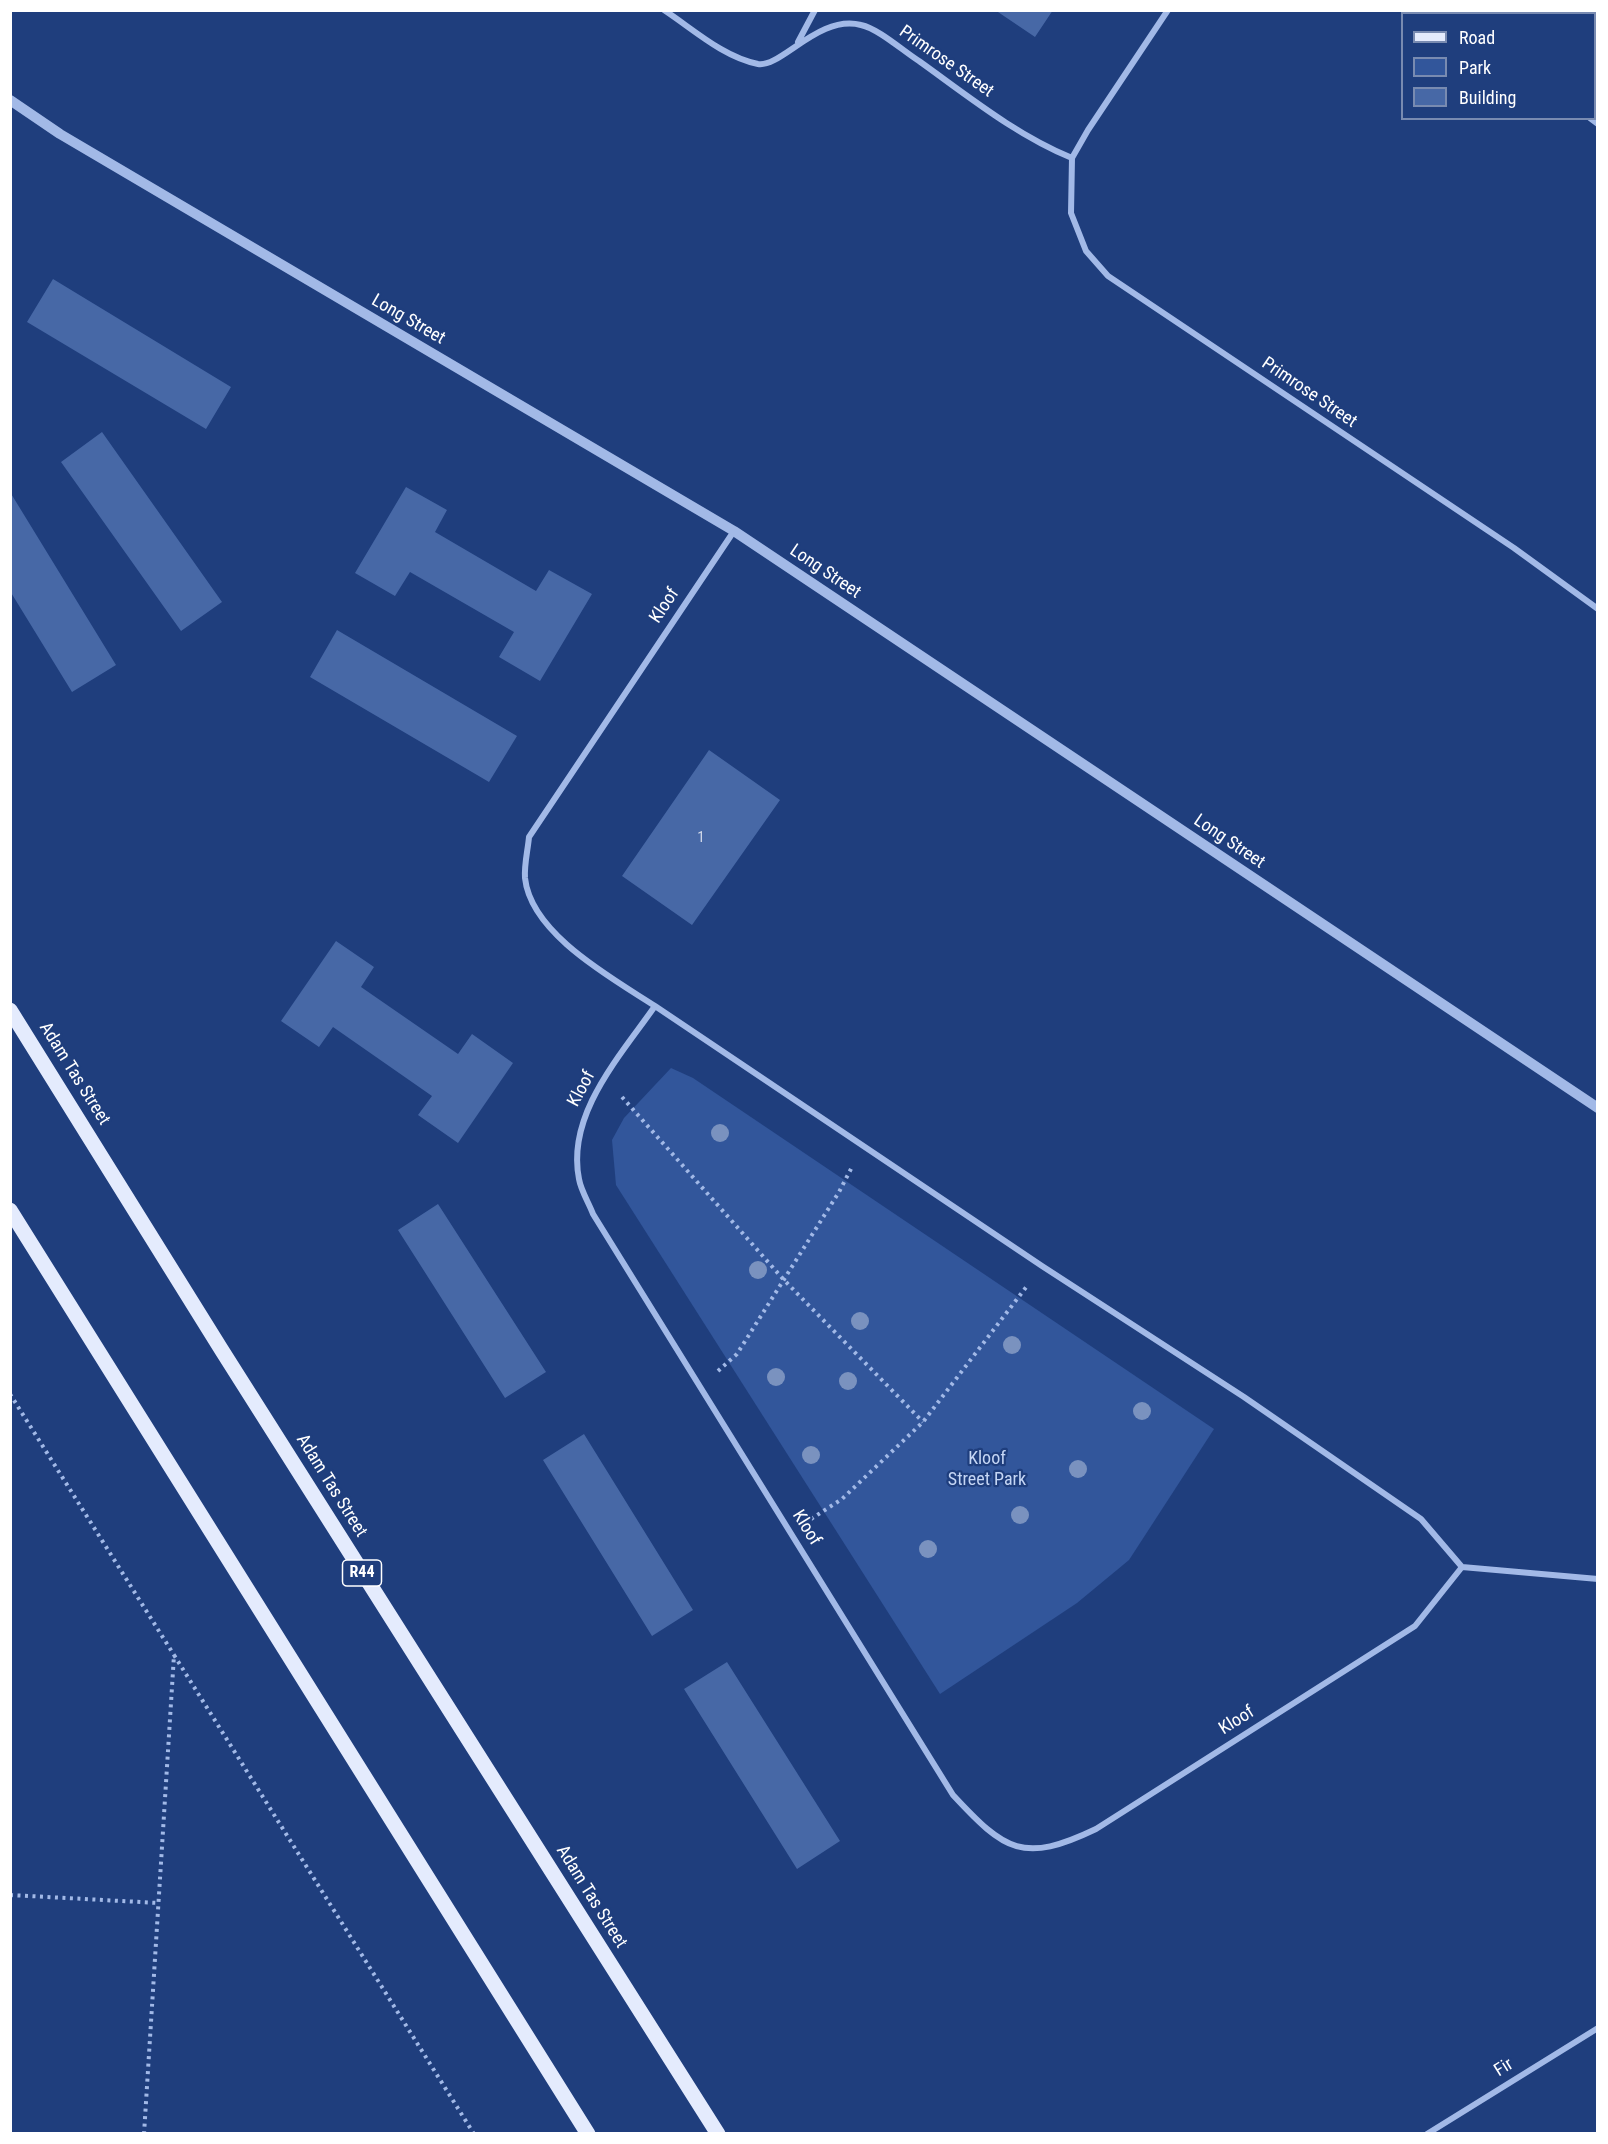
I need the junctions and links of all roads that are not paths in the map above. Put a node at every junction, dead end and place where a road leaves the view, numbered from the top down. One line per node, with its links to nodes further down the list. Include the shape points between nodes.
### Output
1 (664, 10): 4 (street, via 724,51 760,65 777,59)
2 (815, 10): 4 (street)
3 (1167, 10): 6 (street, Primrose Street)
4 (798, 42): 6 (street, Primrose Street, via 832,26 861,25 1036,143)
5 (10, 100): 7 (street, Long Street, via 60,134)
6 (1072, 158): 8 (street, Primrose Street, via 1071,213 1086,251 1108,276 1514,548)
7 (734, 531): 9 (street, Kloof, via 529,837 525,878 535,909 564,941 604,974); 11 (street, Long Street)
8 (1598, 609)
9 (656, 1006): 13 (street, Kloof, via 1244,1397 1420,1519); 13 (street, Kloof, via 602,1084 582,1121 576,1155 579,1181 593,1214 953,1795 986,1830 1009,1846 1041,1849 1064,1844 1096,1829 1415,1626)
10 (10, 1010): 17 (main road, Adam Tas Street / R44)
11 (1598, 1108)
12 (10, 1210): 16 (main road)
13 (1462, 1567): 14 (street)
14 (1598, 1579)
15 (1598, 2028): 18 (street, Fir)
16 (588, 2133)
17 (718, 2133)
18 (1427, 2133)

